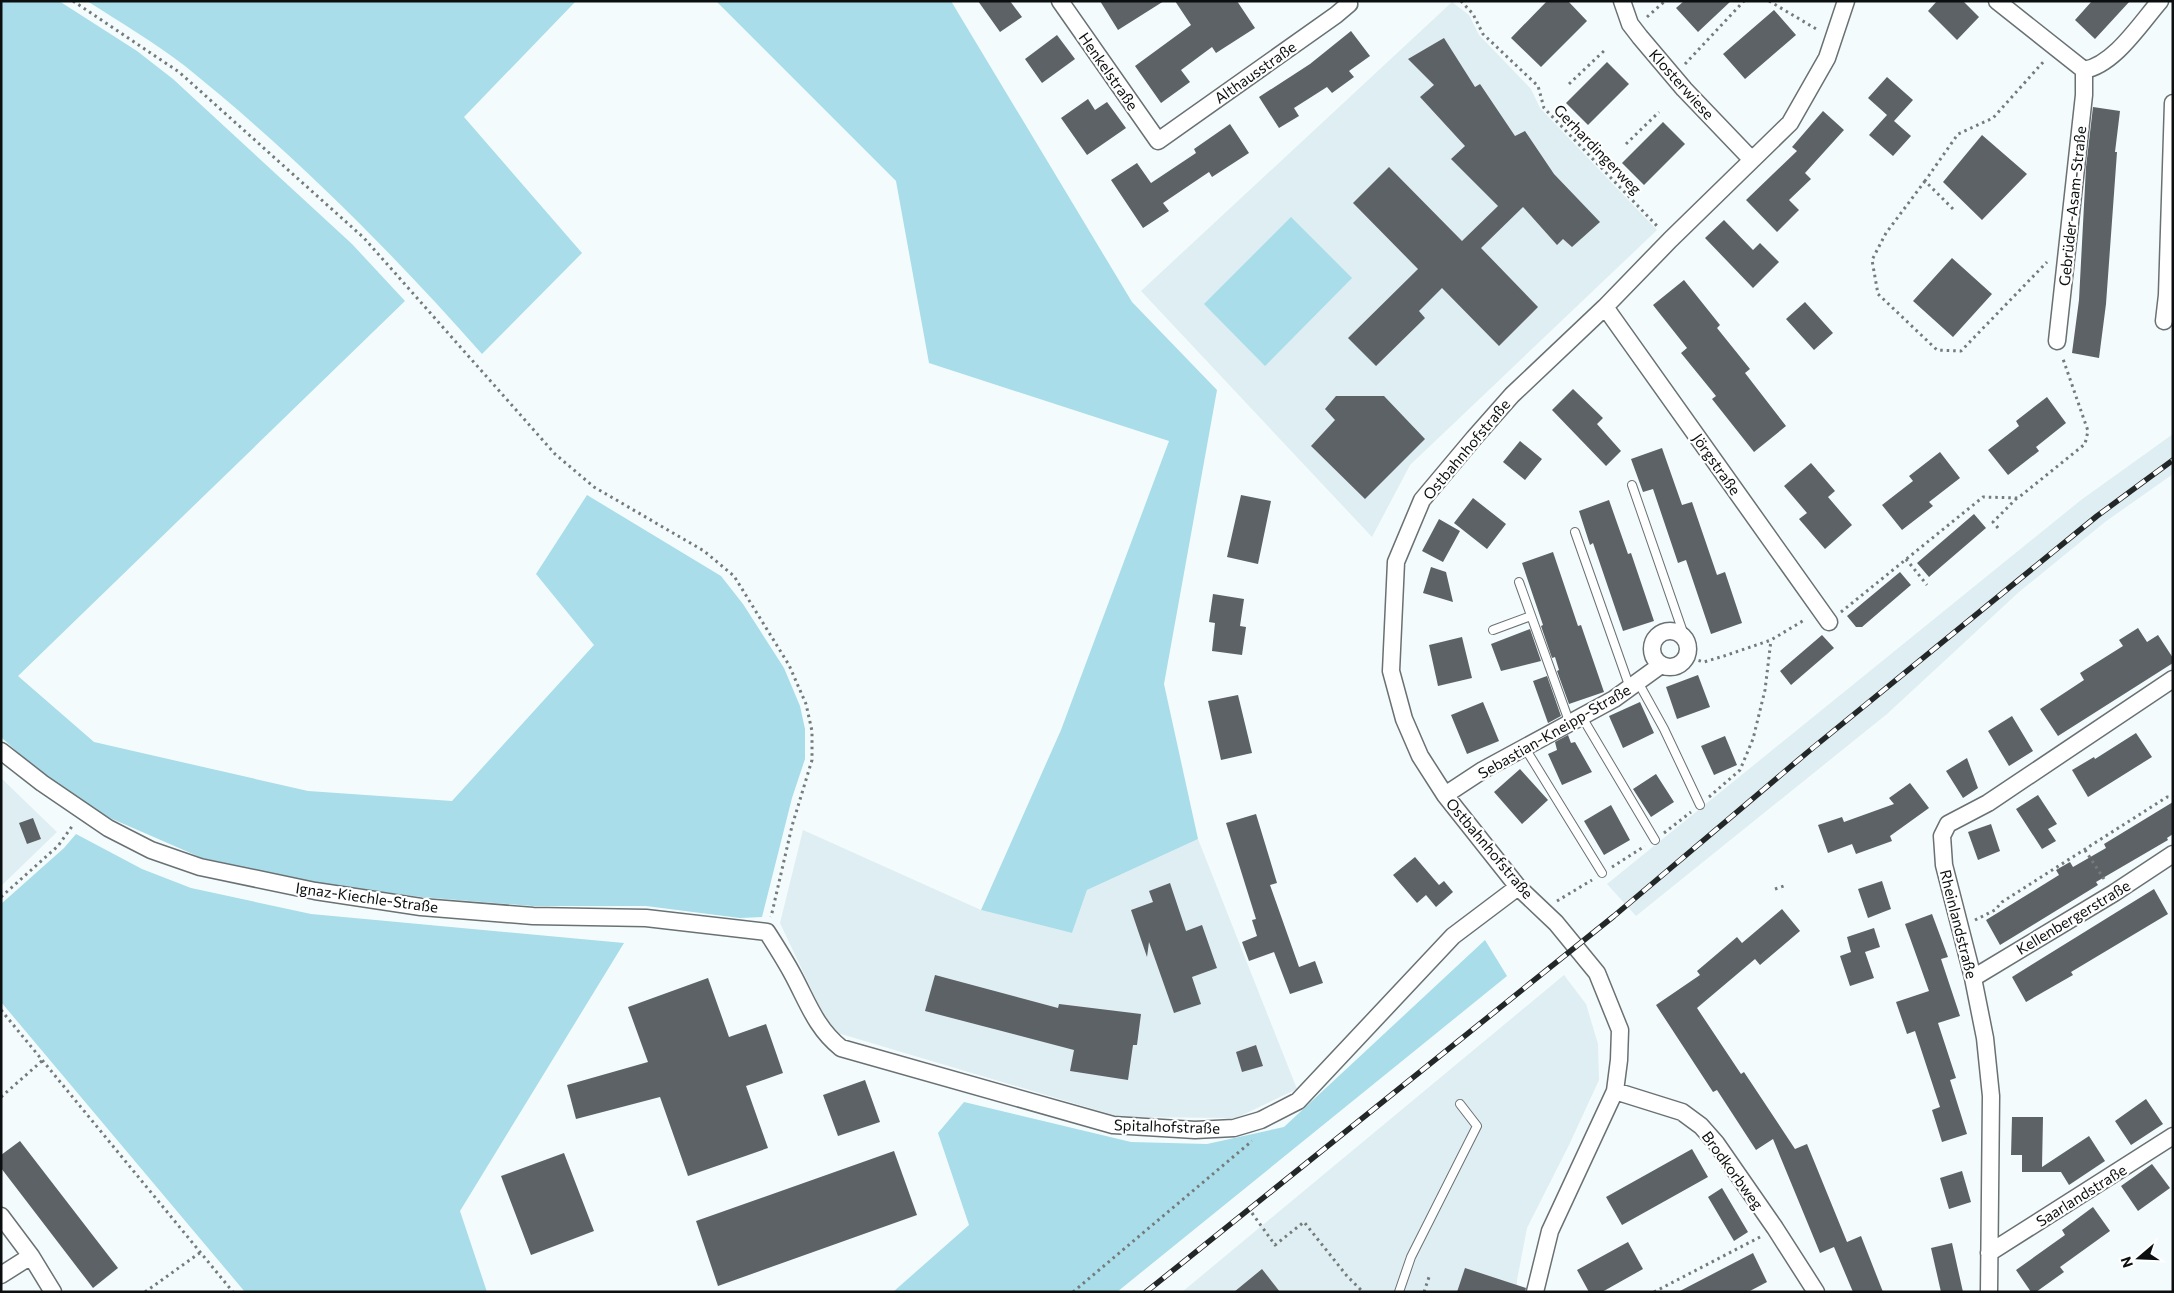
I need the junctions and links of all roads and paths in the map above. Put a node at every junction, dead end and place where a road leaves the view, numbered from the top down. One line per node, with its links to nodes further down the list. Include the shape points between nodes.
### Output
1 (73, 1): 63 (path, via 179,72 364,238 555,454 594,487 704,551 734,576 789,665 806,704 812,731 812,760 792,826)
2 (1060, 1): 21 (street, Henkelstraße)
3 (1348, 1): 21 (street, Althausstraße, via 1349,4 1336,15)
4 (1460, 1): 26 (path, Gerhardingerweg, via 1473,14 1483,34 1538,86 1544,108)
5 (1622, 1): 12 (street, Klosterwiese)
6 (1665, 1): 12 (path)
7 (1744, 1): 17 (path)
8 (1769, 1): 13 (path)
9 (1846, 1): 13 (street, Ostbahnhofstraße)
10 (1997, 1): 14 (street)
11 (2160, 1): 16 (street, via 2108,61)
12 (1634, 30): 17 (street, Klosterwiese)
13 (1834, 40): 23 (street, Ostbahnhofstraße, via 1828,58 1790,123)
14 (2055, 48): 16 (street); 24 (path, via 1993,118 1958,134)
15 (1606, 49): 18 (path)
16 (2084, 70): 30 (street, Gebrüder-Asam-Straße)
17 (1674, 76): 23 (street, Klosterwiese)
18 (1569, 84)
19 (2173, 103): 29 (street)
20 (1658, 112): 22 (path)
21 (1158, 141)
22 (1626, 144)
23 (1752, 160): 26 (street, Ostbahnhofstraße)
24 (1925, 181): 25 (path); 27 (path, via 1886,233 1872,260 1878,294 1936,350 1961,351)
25 (1953, 209)
26 (1670, 240): 28 (street, Ostbahnhofstraße)
27 (2030, 278)
28 (1605, 307): 39 (street, Jörgstraße); 49 (street, Ostbahnhofstraße, via 1512,395 1422,500 1396,562 1391,671 1404,719 1420,756)
29 (2164, 322)
30 (2057, 341): 32 (path, via 2088,431 2085,444)
31 (1632, 485): 41 (lane)
32 (2018, 498): 33 (path, via 1993,522); 35 (path, via 1983,497)
33 (1998, 528)
34 (1575, 532): 45 (lane)
35 (1906, 559): 37 (path); 39 (path)
36 (1519, 582): 38 (lane)
37 (1927, 585)
38 (1531, 616): 40 (lane); 46 (lane)
39 (1824, 616): 42 (path, via 1770,640 1704,662)
40 (1493, 630)
41 (1685, 638): 42 (street); 43 (street, via 1669,630 1658,634 1651,651)
42 (1686, 657): 43 (street, Sebastian-Kneipp-Straße, via 1673,667)
43 (1661, 666): 45 (street, Sebastian-Kneipp-Straße)
44 (2173, 679): 64 (street, Rheinlandstraße, via 1988,803 1948,824 1942,836 1944,865)
45 (1634, 685): 46 (street, Sebastian-Kneipp-Straße); 51 (lane, via 1664,730)
46 (1576, 720): 47 (street, Sebastian-Kneipp-Straße); 53 (lane)
47 (1526, 748): 49 (street, Sebastian-Kneipp-Straße); 56 (lane)
48 (1, 751): 52 (street, Ignaz-Kiechle-Straße)
49 (1445, 795): 58 (street, Ostbahnhofstraße)
50 (2173, 798): 54 (path, via 2167,797)
51 (1700, 805)
52 (83, 810): 61 (path, via 58,846); 63 (street, Ignaz-Kiechle-Straße, via 108,828 176,859 315,891 421,907 533,916 646,918)
53 (1655, 840)
54 (2085, 850): 60 (path); 62 (path)
55 (2173, 854): 60 (street, Kellenbergerstraße)
56 (1602, 873)
57 (1784, 886): 59 (path)
58 (1518, 887): 67 (street, Ostbahnhofstraße, via 1556,923 1598,973 1620,1030); 70 (street, Spitalhofstraße, via 1453,936 1298,1101)
59 (1775, 889)
60 (2114, 893): 64 (street, Kellenbergerstraße)
61 (1, 897)
62 (1980, 917)
63 (767, 932): 70 (street, Spitalhofstraße, via 817,1022 842,1048 1114,1125 1195,1130 1234,1128)
64 (1973, 978): 76 (street, Rheinlandstraße, via 1985,1038 1991,1096)
65 (1, 1010): 66 (path)
66 (43, 1060): 68 (path); 75 (path)
67 (1615, 1091): 74 (street, Brodkorbweg, via 1682,1112 1701,1126); 87 (street, Ostbahnhofstraße, via 1550,1231)
68 (1, 1097)
69 (1460, 1104): 85 (lane, via 1478,1126 1411,1257)
70 (1261, 1120): 83 (path, via 1250,1144)
71 (2173, 1136): 76 (street, Saarlandstraße)
72 (1252, 1213): 84 (path, via 1275,1245 1304,1222)
73 (1, 1216): 77 (street)
74 (1776, 1228): 88 (path); 89 (street, Brodkorbweg)
75 (200, 1252): 81 (path); 82 (path)
76 (1989, 1253): 90 (street, Rheinlandstraße)
77 (31, 1256): 78 (street); 80 (street)
78 (1, 1276)
79 (1429, 1277): 86 (path)
80 (53, 1292)
81 (145, 1292)
82 (233, 1292)
83 (1073, 1292)
84 (1363, 1292)
85 (1398, 1292)
86 (1424, 1292)
87 (1535, 1292)
88 (1654, 1292)
89 (1816, 1292)
90 (1989, 1292)

